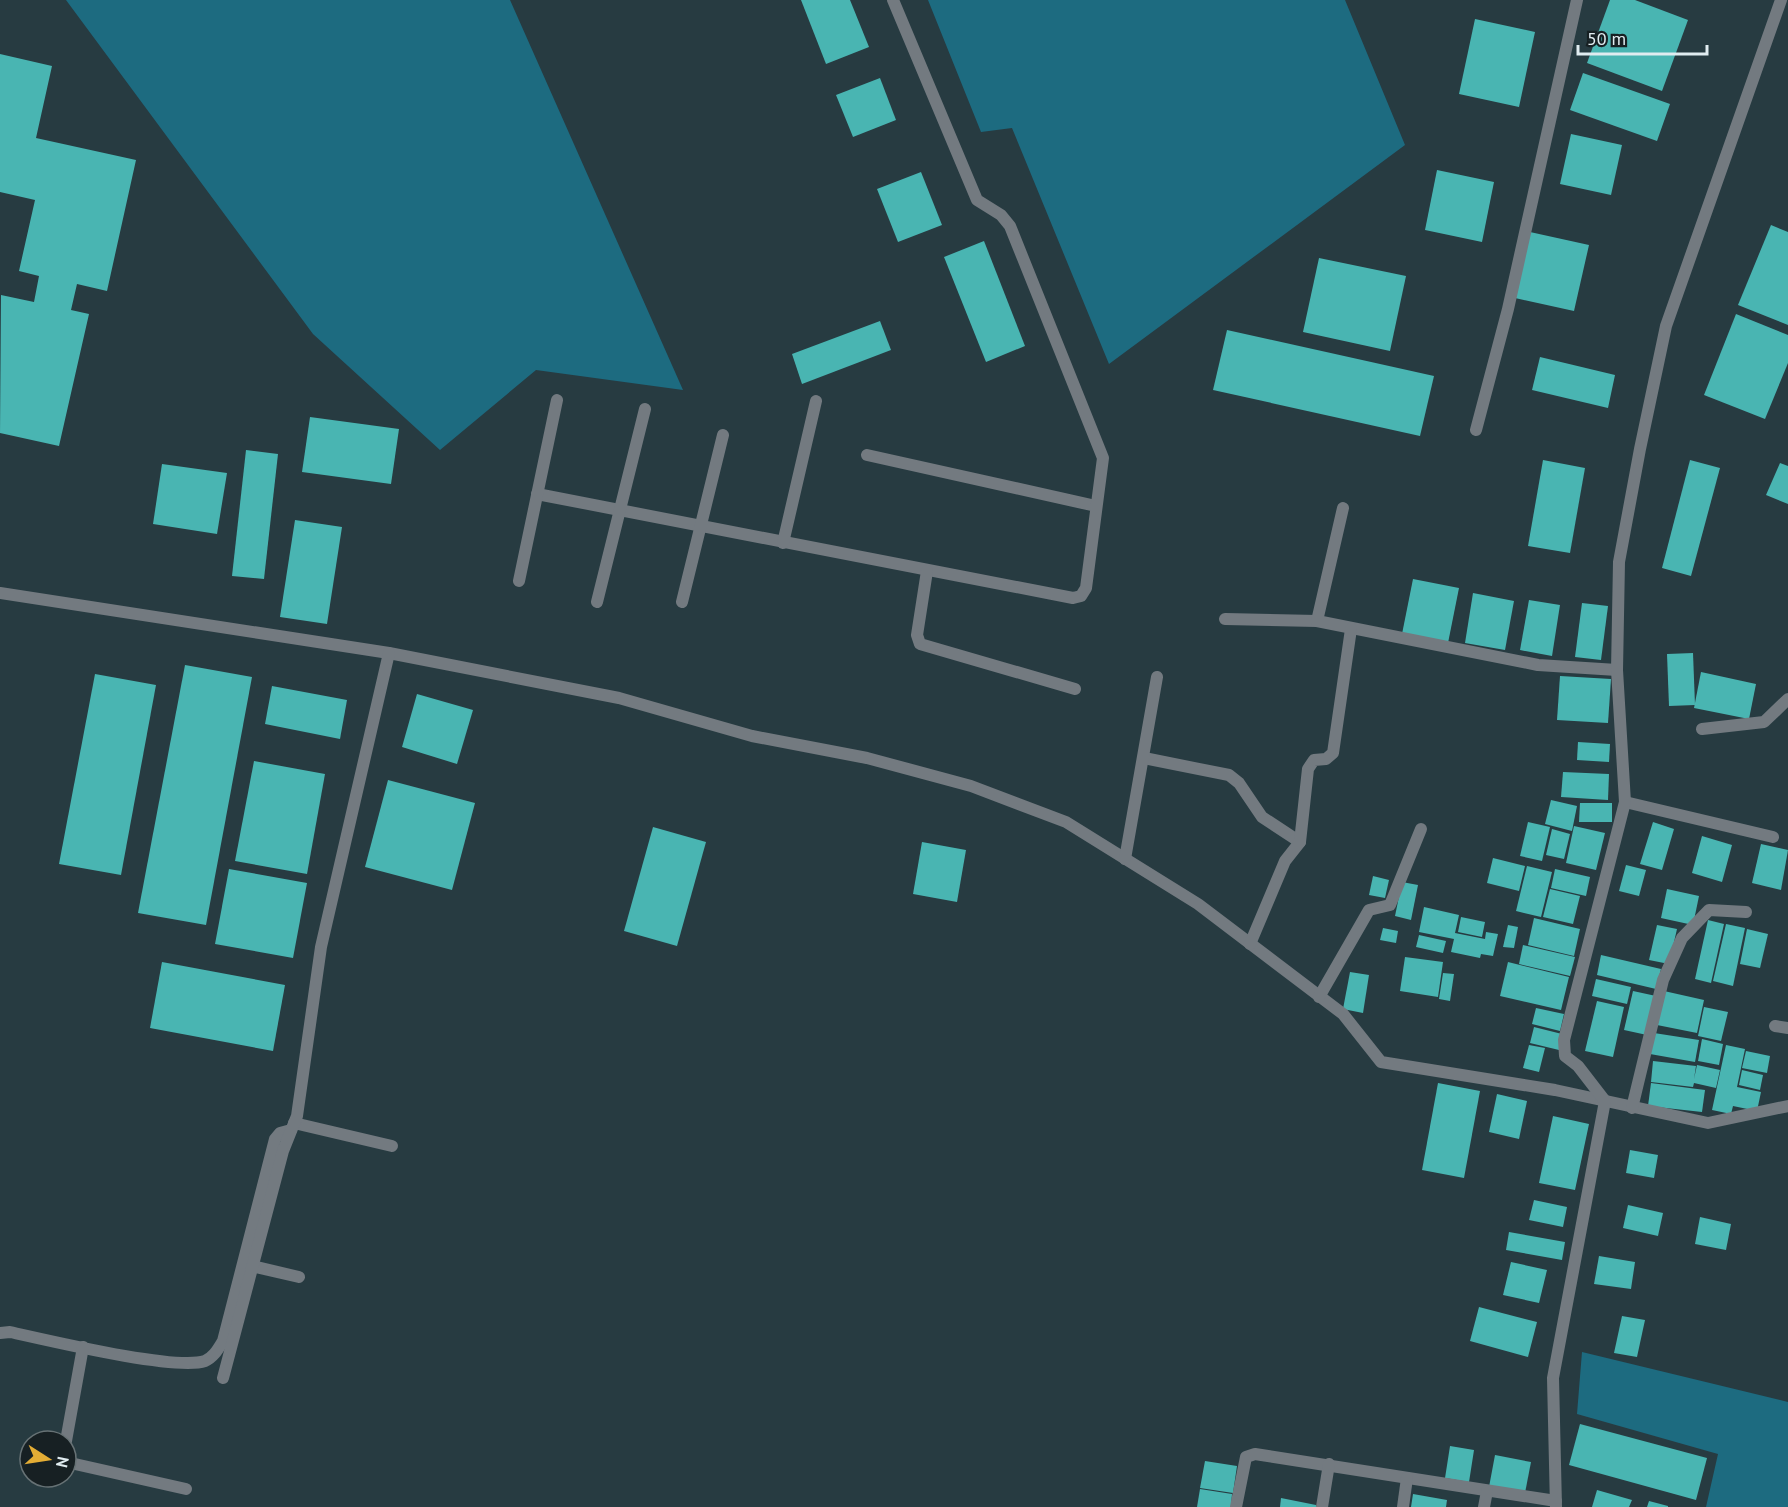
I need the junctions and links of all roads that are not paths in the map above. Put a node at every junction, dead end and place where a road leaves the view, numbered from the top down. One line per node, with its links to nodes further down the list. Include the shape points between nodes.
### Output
1 (893, 0): 11 (street, via 977,200 1001,215 1010,226 1103,458)
2 (1577, 0): 7 (street, via 1508,309)
3 (1781, 0): 25 (street, via 1666,327 1619,562)
4 (556, 400): 10 (street)
5 (816, 401): 15 (street)
6 (645, 409): 13 (street)
7 (1476, 430)
8 (723, 435): 14 (street)
9 (867, 455): 11 (street)
10 (537, 494): 13 (street); 17 (street)
11 (1096, 506): 16 (street, via 1086,588 1081,596 1073,598)
12 (1343, 508): 22 (street)
13 (620, 511): 14 (street); 19 (street)
14 (700, 527): 15 (street); 20 (street)
15 (783, 543): 16 (street)
16 (927, 571): 27 (street, via 917,635 920,644)
17 (519, 581)
18 (0, 593): 24 (street)
19 (597, 602)
20 (682, 602)
21 (1225, 618): 22 (street)
22 (1317, 621): 23 (street)
23 (1351, 629): 25 (street, via 1538,665); 34 (street, via 1334,753 1326,759 1314,760 1308,769)
24 (389, 653): 35 (street, via 619,698 752,736 867,758 971,786 1066,822); 44 (street, via 321,947)
25 (1617, 670): 31 (street)
26 (1157, 677): 30 (street)
27 (1075, 689)
28 (1788, 699): 29 (street, via 1764,723)
29 (1702, 729)
30 (1144, 758): 34 (street, via 1229,775 1239,783 1262,818); 35 (street)
31 (1625, 802): 33 (street); 41 (street, via 1564,1040 1565,1056 1578,1066)
32 (1421, 829): 38 (street, via 1390,905 1369,910)
33 (1773, 837)
34 (1300, 842): 37 (street, via 1285,861)
35 (1125, 859): 37 (street, via 1198,904)
36 (1746, 912): 43 (street, via 1709,910 1682,938 1663,980)
37 (1250, 944): 38 (street)
38 (1319, 997): 41 (street, via 1343,1014 1381,1062)
39 (1775, 1026): 40 (street)
40 (1788, 1028)
41 (1605, 1101): 43 (street); 57 (street, via 1553,1378)
42 (1788, 1106): 43 (street, via 1708,1123)
43 (1632, 1108)
44 (293, 1126): 45 (street); 46 (street); 49 (street, via 275,1139 223,1341 216,1353 190,1364)
45 (392, 1146)
46 (252, 1266): 47 (street); 50 (street)
47 (299, 1277)
48 (0, 1333): 49 (street)
49 (83, 1347): 51 (street)
50 (223, 1378)
51 (68, 1429)
52 (1329, 1464): 54 (street); 58 (street, via 1255,1454 1246,1457); 59 (street)
53 (78, 1465): 55 (street)
54 (1407, 1478): 56 (street); 60 (street)
55 (186, 1489)
56 (1487, 1491): 57 (street); 61 (street)
57 (1556, 1504)
58 (1236, 1507)
59 (1322, 1507)
60 (1403, 1507)
61 (1484, 1507)

